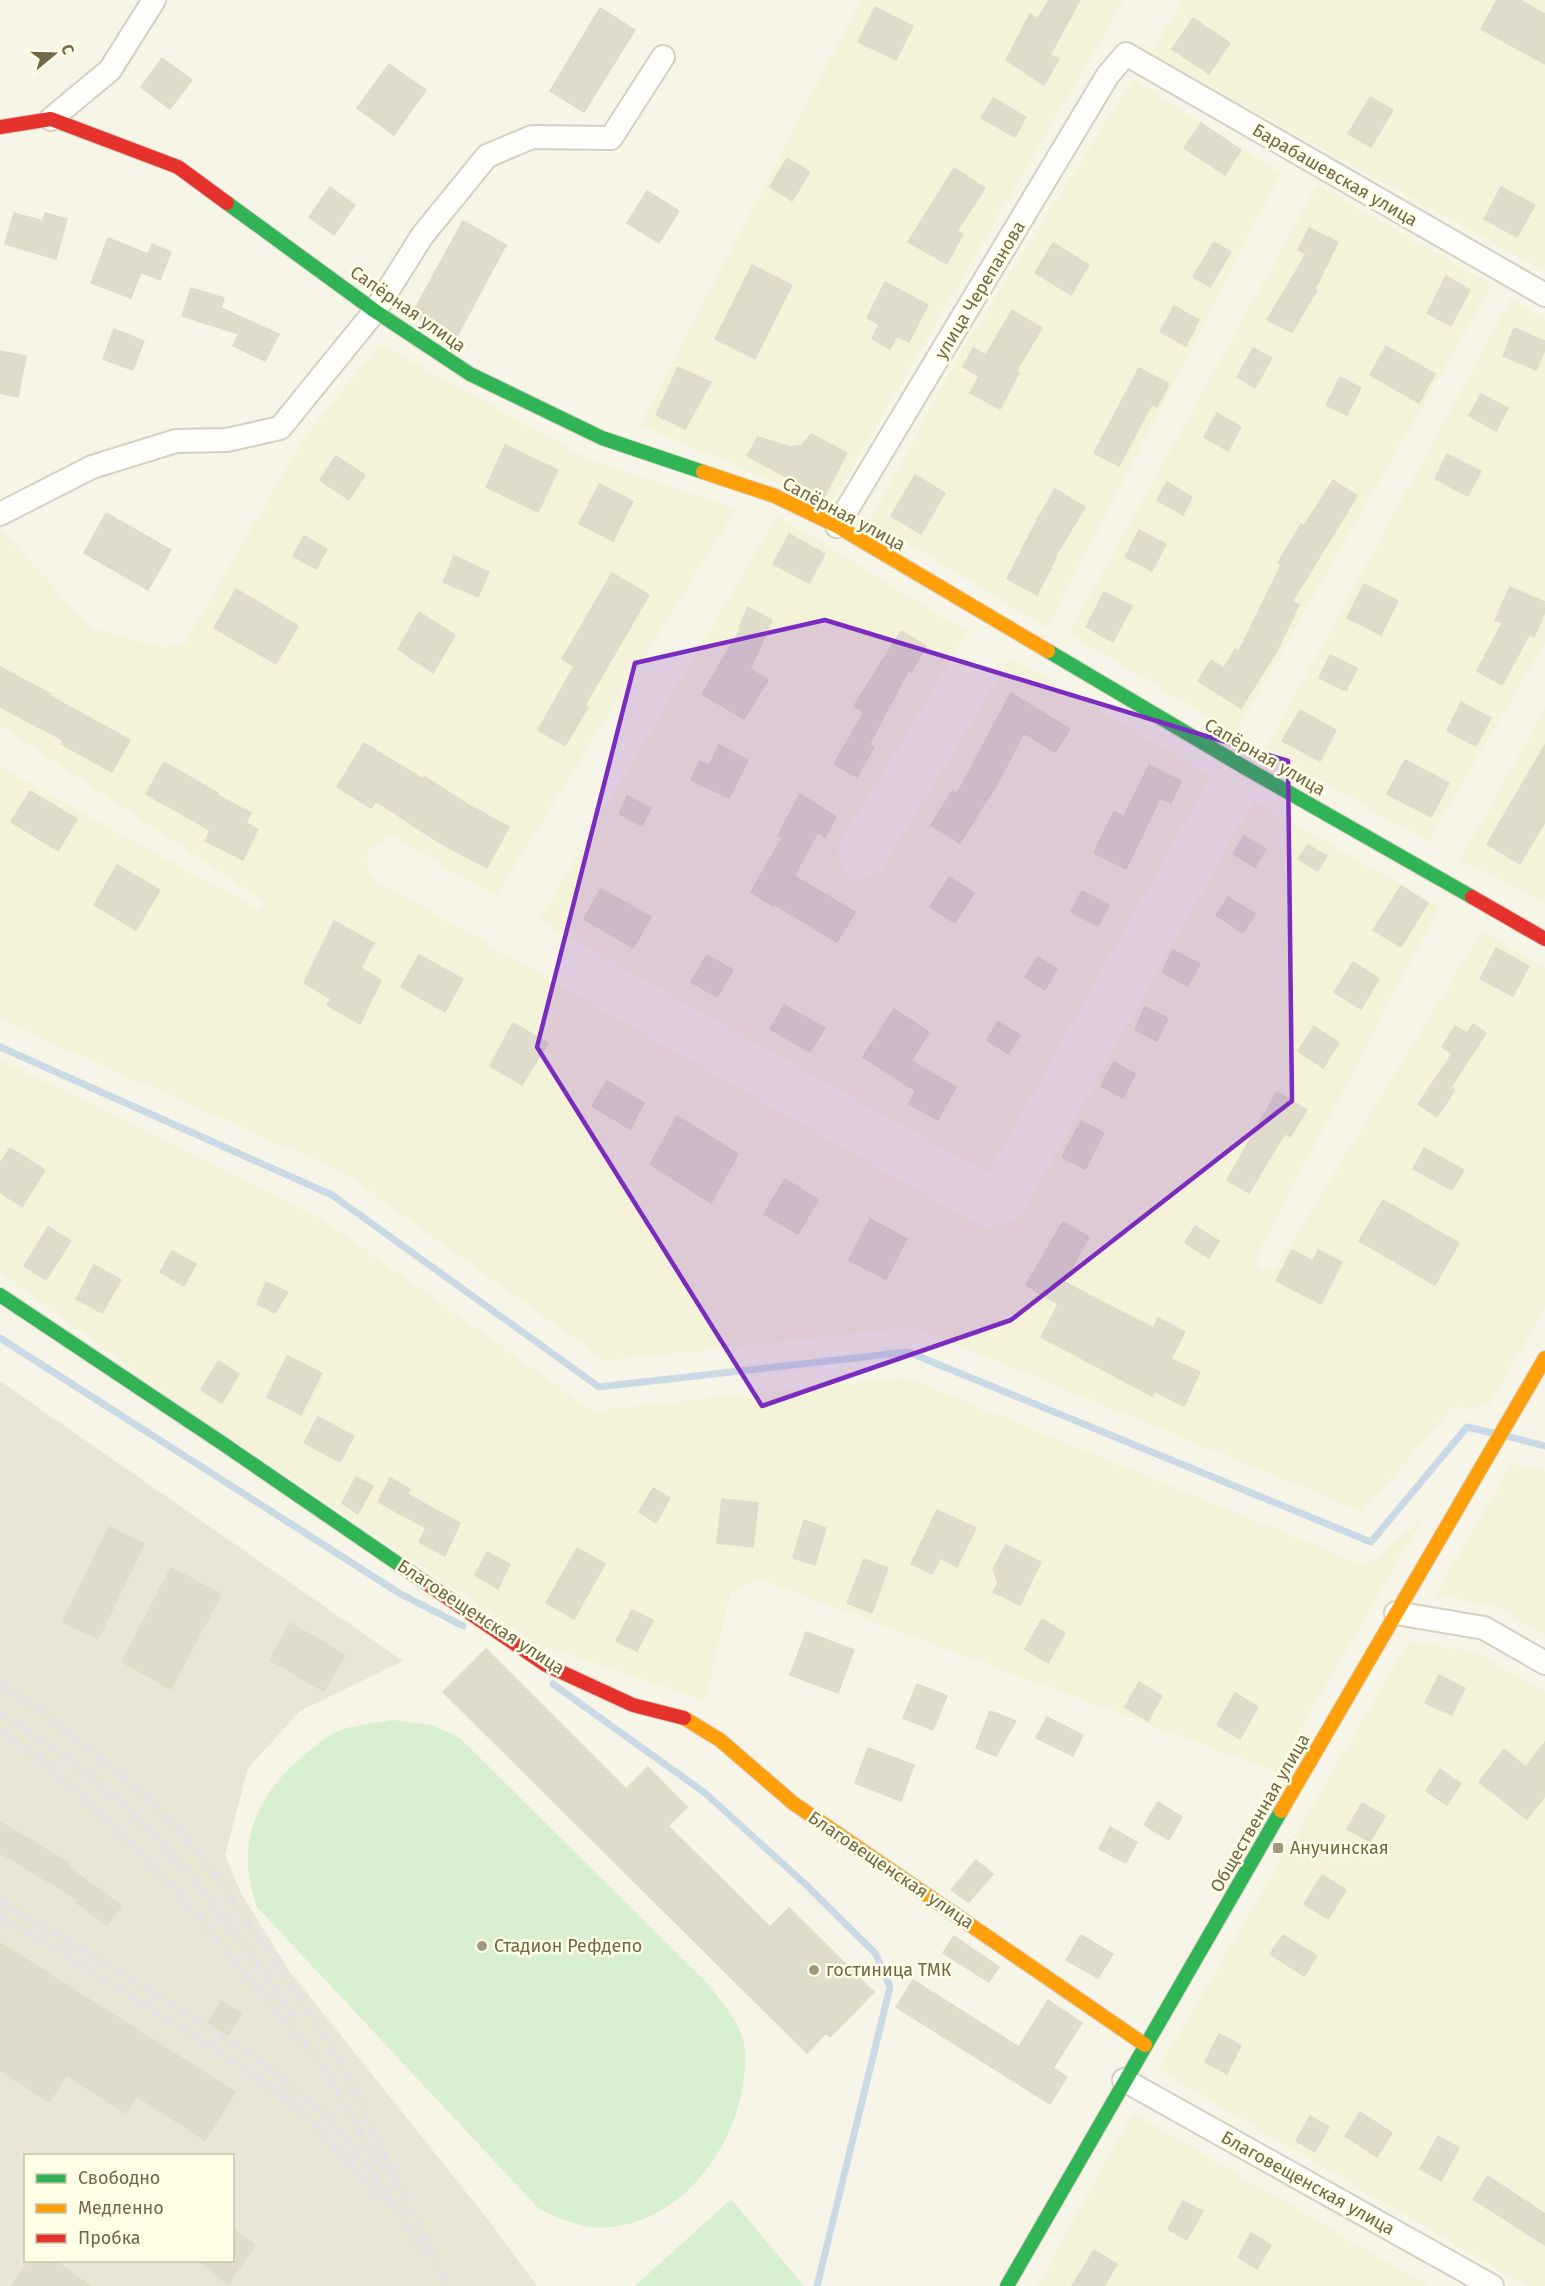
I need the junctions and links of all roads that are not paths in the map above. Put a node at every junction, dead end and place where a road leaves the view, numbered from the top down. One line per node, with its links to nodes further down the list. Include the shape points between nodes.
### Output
1 (154, 0): 4 (street, via 110,70)
2 (1126, 54): 6 (street, Барабашевская улица); 9 (street, улица Черепанова, via 1108,75)
3 (663, 57): 7 (street, via 611,138 532,137 487,156 422,236)
4 (51, 119): 5 (street); 7 (street, Сапёрная улица, via 178,167)
5 (0, 127)
6 (1545, 295)
7 (375, 311): 8 (street, via 280,428 227,440 176,441 92,467); 9 (street, Сапёрная улица, via 470,374 602,438 775,496)
8 (0, 513)
9 (837, 526): 10 (street, Сапёрная улица, via 1244,767)
10 (1545, 939)
11 (0, 1295): 15 (street, Благовещенская улица, via 546,1665 633,1705 687,1719 720,1740 793,1803)
12 (1545, 1358): 13 (street, Общественная улица)
13 (1396, 1613): 14 (street, via 1484,1628); 15 (street, Общественная улица)
14 (1545, 1663)
15 (1145, 2045): 16 (street, Общественная улица)
16 (1124, 2080): 17 (street, Общественная улица); 18 (street, Благовещенская улица)
17 (1007, 2286)
18 (1491, 2286)

